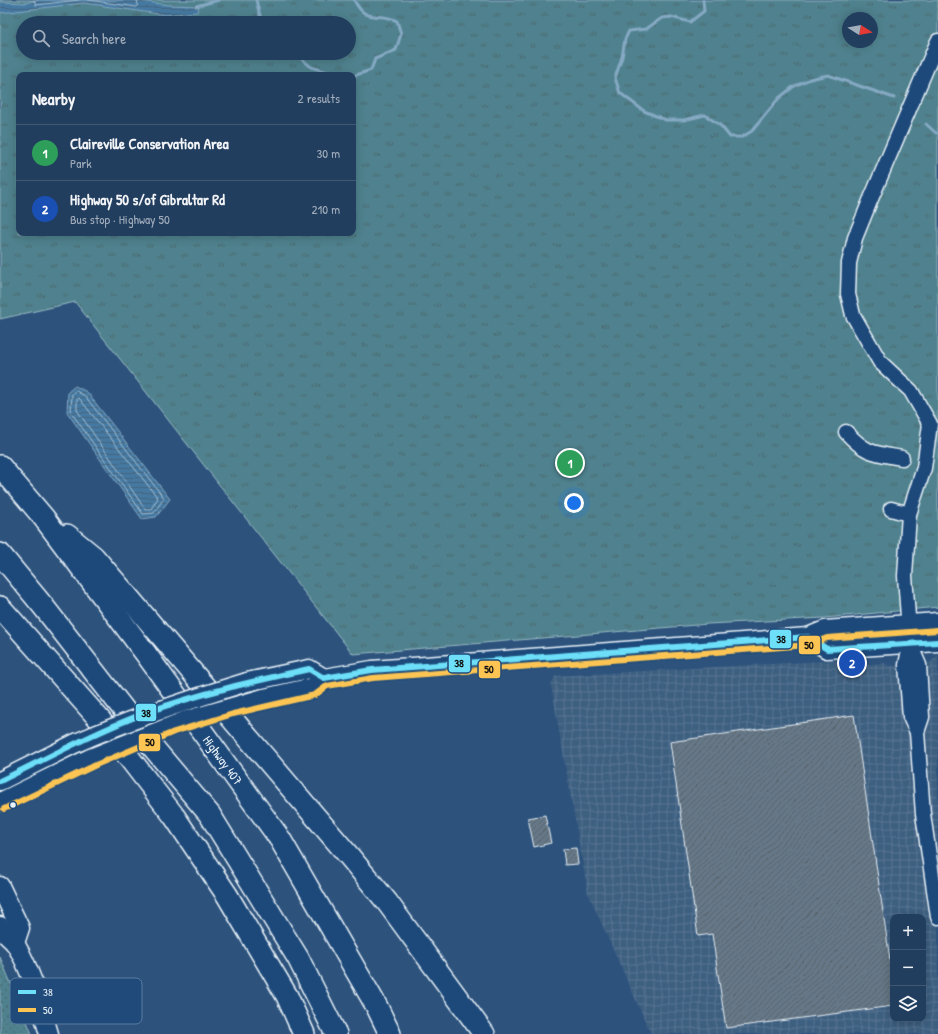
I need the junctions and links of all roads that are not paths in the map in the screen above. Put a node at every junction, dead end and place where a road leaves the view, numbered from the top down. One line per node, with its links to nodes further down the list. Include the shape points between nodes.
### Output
1 (938, 41): 6 (street, via 855,238 849,263 848,294 853,315 880,362 911,391 930,424 924,468)
2 (846, 432): 3 (street, via 867,451)
3 (902, 458)
4 (0, 466): 7 (highway, Highway 407)
5 (891, 509): 6 (street)
6 (909, 514): 11 (street, via 905,576)
7 (44, 518): 29 (highway, Highway 407, via 280,839); 30 (highway, via 94,557 339,844 387,902)
8 (0, 554): 28 (highway, via 210,815 298,958)
9 (0, 607): 22 (highway, via 100,720 174,816 227,895)
10 (938, 622): 11 (main road)
11 (908, 624): 12 (main road, via 826,630); 14 (street)
12 (808, 637): 14 (main road, via 827,649); 15 (main road, via 372,670)
13 (938, 642): 14 (main road)
14 (910, 644): 19 (street, via 919,665 922,717 917,732 923,814)
15 (324, 678): 16 (main road, bridge, via 309,669 247,682 176,703 127,721); 17 (main road, bridge, via 313,687 184,720 90,758)
16 (0, 781)
17 (0, 802)
18 (0, 886): 21 (main road, via 20,928)
19 (938, 918)
20 (0, 926): 21 (main road, via 4,934)
21 (15, 943): 23 (main road)
22 (272, 972): 26 (highway, via 278,1003); 27 (highway, via 287,996)
23 (30, 978)
24 (46, 1024): 25 (main road)
25 (49, 1034)
26 (291, 1034)
27 (304, 1034)
28 (336, 1034)
29 (390, 1034)
30 (484, 1034)

